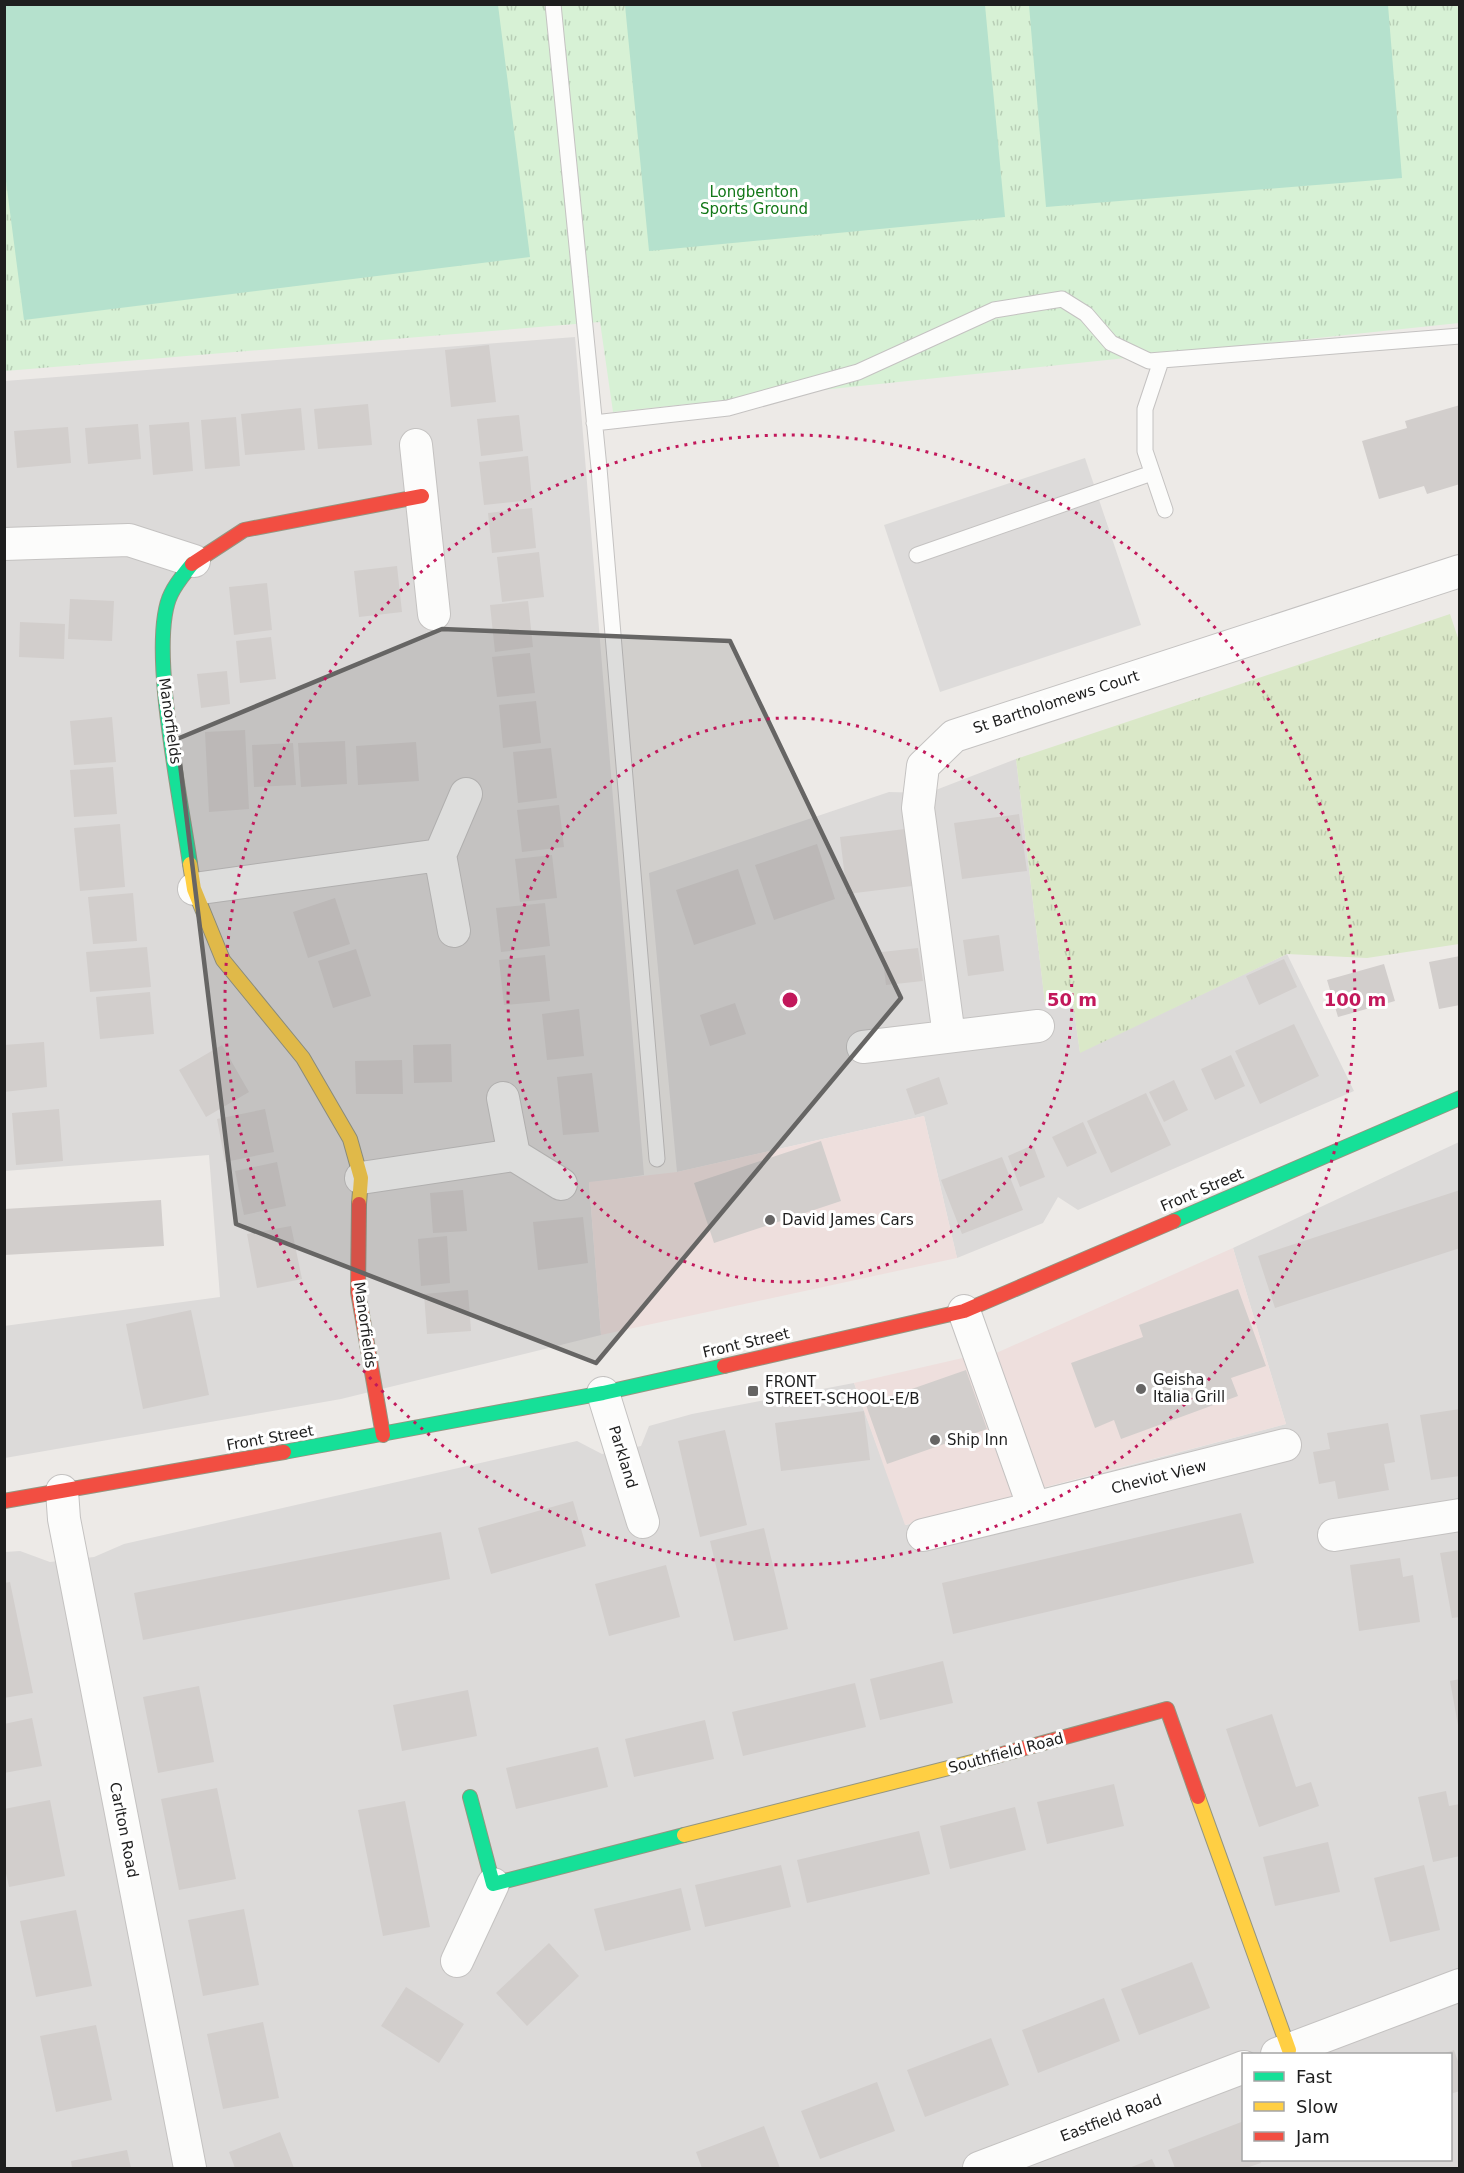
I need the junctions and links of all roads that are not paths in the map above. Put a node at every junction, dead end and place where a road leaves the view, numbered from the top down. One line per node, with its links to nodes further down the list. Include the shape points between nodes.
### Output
1 (553, 4): 4 (lane)
2 (1460, 336): 3 (lane)
3 (1161, 361): 4 (lane, via 1149,361 1112,343 1086,314 1062,300 993,310 858,372 728,408); 6 (lane, via 1145,409 1145,451)
4 (594, 423): 24 (lane)
5 (416, 446): 7 (street)
6 (1152, 473): 8 (lane); 10 (lane)
7 (422, 496): 11 (street, Manorfields, via 244,530); 13 (street)
8 (1165, 510)
9 (4, 544): 11 (street, via 129,540)
10 (917, 555)
11 (194, 561): 16 (street, Manorfields, via 170,595 162,635 163,676)
12 (1460, 571): 19 (street, St Bartholomews Court, via 954,736 923,766 918,808)
13 (435, 614)
14 (466, 794): 15 (street)
15 (440, 855): 16 (street); 17 (street)
16 (194, 889): 25 (street, Manorfields, via 223,960 303,1058 350,1139)
17 (454, 931)
18 (1038, 1026): 19 (street)
19 (949, 1036): 20 (street)
20 (863, 1047)
21 (503, 1098): 23 (street)
22 (1460, 1098): 27 (street, Front Street)
23 (514, 1155): 25 (street); 26 (street)
24 (657, 1159)
25 (361, 1178): 29 (street, Manorfields, via 358,1292)
26 (561, 1184)
27 (964, 1311): 28 (street, Front Street); 33 (street)
28 (603, 1393): 29 (street, Front Street); 35 (street, Parkland)
29 (382, 1435): 31 (street, Front Street)
30 (1284, 1445): 33 (street, Cheviot View)
31 (62, 1491): 32 (street, Front Street); 44 (street, Carlton Road, via 64,1519)
32 (4, 1501)
33 (1034, 1508): 36 (street, Cheviot View)
34 (1460, 1515): 37 (street)
35 (643, 1522)
36 (923, 1535)
37 (1334, 1535)
38 (470, 1797): 39 (street)
39 (493, 1884): 40 (street); 42 (street, Southfield Road, via 1167,1709)
40 (457, 1961)
41 (1460, 1985): 42 (street)
42 (1284, 2052)
43 (1242, 2068): 45 (street, Eastfield Road)
44 (190, 2169)
45 (978, 2169)

